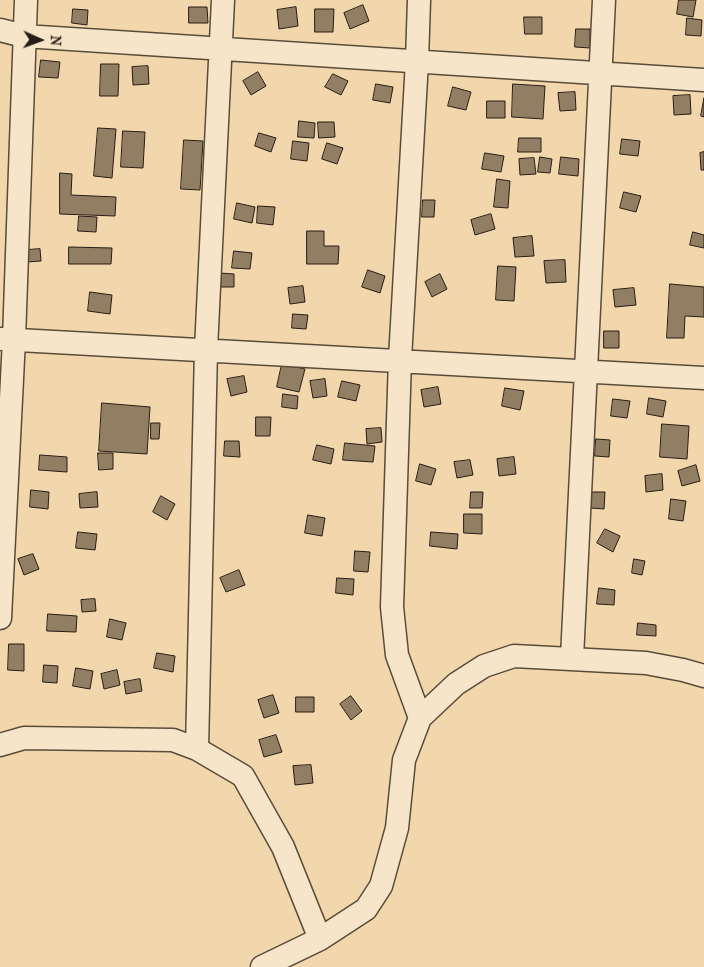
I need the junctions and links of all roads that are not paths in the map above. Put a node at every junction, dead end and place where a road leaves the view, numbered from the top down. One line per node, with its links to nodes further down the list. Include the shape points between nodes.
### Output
1 (26, 0): 6 (street)
2 (223, 0): 7 (street)
3 (419, 0): 8 (street)
4 (604, 0): 9 (street)
5 (0, 30): 6 (street)
6 (24, 36): 7 (street); 11 (street)
7 (220, 49): 8 (street); 12 (street)
8 (417, 61): 9 (street); 13 (street)
9 (601, 74): 10 (street); 14 (street)
10 (704, 80)
11 (7, 339): 12 (street); 16 (street)
12 (206, 349): 13 (street); 21 (street)
13 (400, 359): 14 (street); 19 (street, via 392,607 397,655)
14 (586, 370): 15 (street); 17 (street)
15 (704, 378)
16 (0, 618)
17 (572, 658): 18 (street, via 646,664); 19 (street, via 514,656 484,666 456,684)
18 (704, 676)
19 (420, 718): 22 (street, via 404,760 396,828 381,886 366,909)
20 (0, 745): 21 (street, via 24,738 173,740)
21 (197, 749): 22 (street, via 244,776 283,847)
22 (320, 939): 23 (street)
23 (262, 967)

